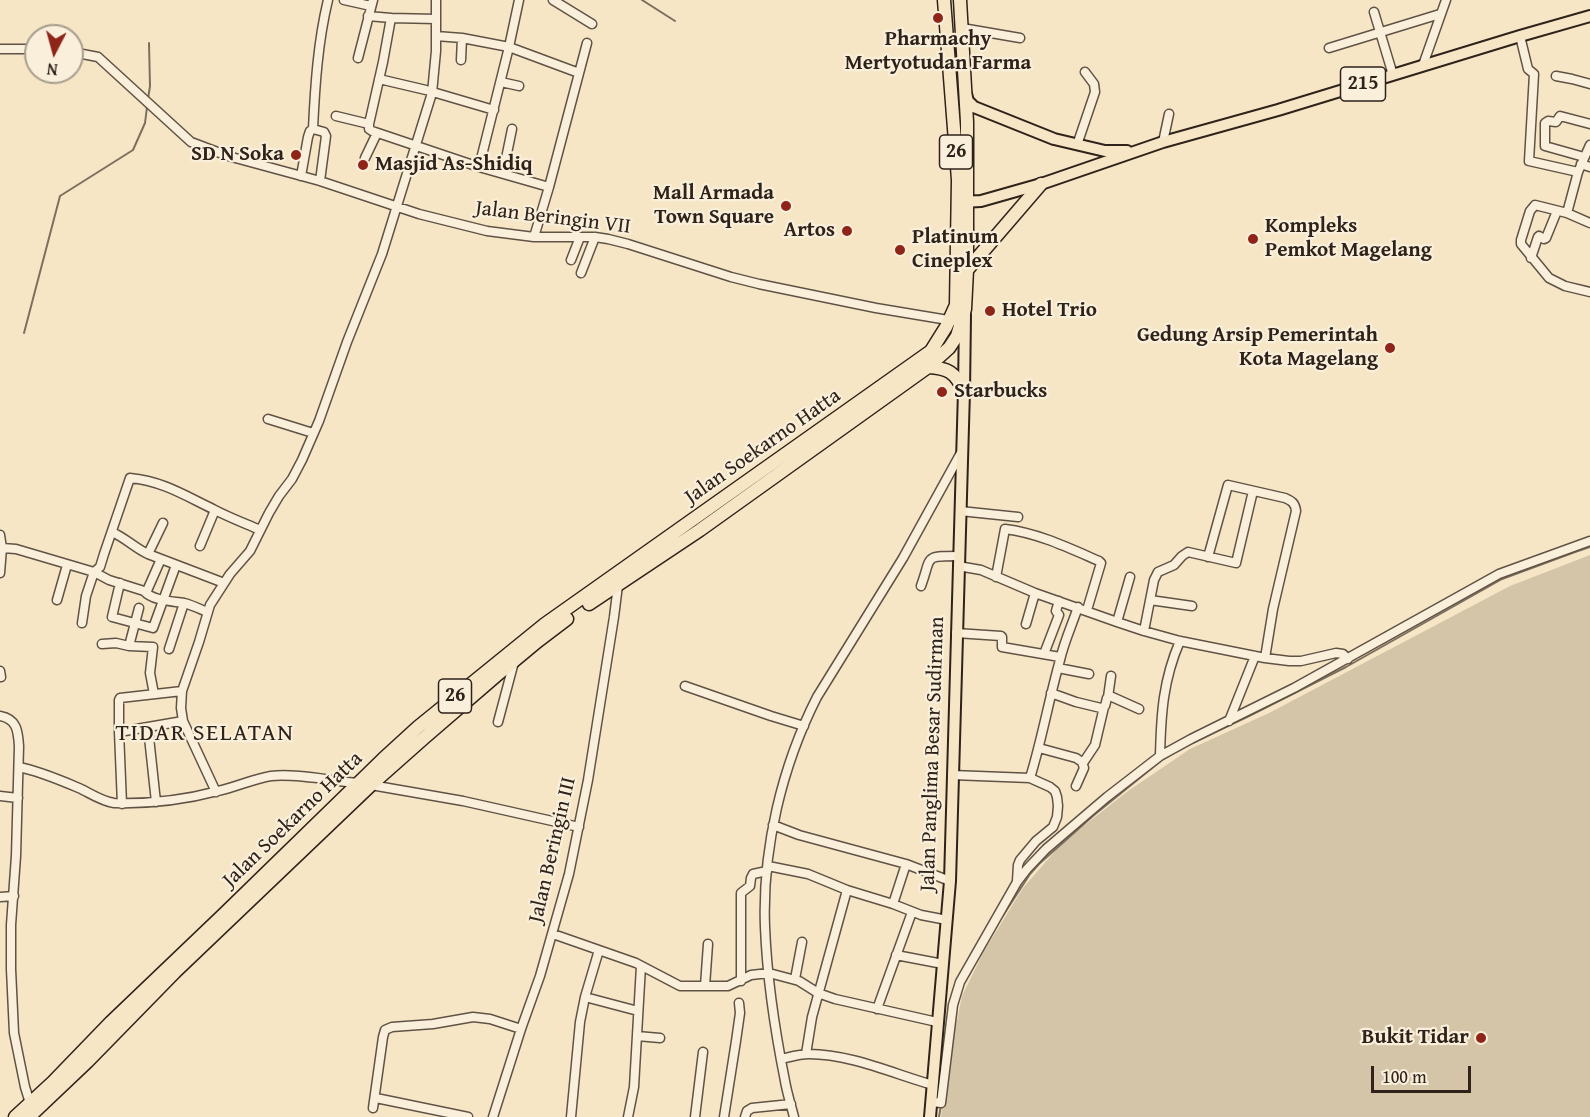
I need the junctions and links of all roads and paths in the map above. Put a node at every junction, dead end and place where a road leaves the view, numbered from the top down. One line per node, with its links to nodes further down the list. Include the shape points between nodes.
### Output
1 (327, 0): 48 (street)
2 (344, 0): 9 (street)
3 (436, 0): 14 (street)
4 (519, 0): 23 (street)
5 (553, 0): 15 (street)
6 (944, 0): 50 (highway, 26)
7 (960, 0): 16 (highway, 26)
8 (1446, 0): 11 (street)
9 (371, 7): 13 (street); 28 (street)
10 (1374, 12): 17 (street)
11 (1440, 14): 17 (street); 30 (street)
12 (1590, 16): 19 (main road, 215)
13 (391, 18): 14 (street); 35 (street)
14 (433, 20): 18 (street)
15 (592, 24)
16 (962, 28): 21 (street); 39 (highway, 26)
17 (1380, 32): 24 (street); 33 (street)
18 (436, 36): 20 (street); 40 (street)
19 (1520, 36): 30 (main road, 215); 58 (street, via 1528,69 1534,74 1529,161)
20 (462, 38): 23 (street); 29 (street)
21 (1020, 38)
22 (587, 43): 32 (street)
23 (509, 47): 32 (street); 36 (street)
24 (1329, 48)
25 (24, 49): 26 (street)
26 (0, 50)
27 (84, 54): 62 (street, Jalan Beringin VII, via 98,57 201,147)
28 (358, 58)
29 (461, 60)
30 (1423, 65): 33 (main road, 215)
31 (1085, 72): 55 (street, via 1095,92)
32 (579, 73): 65 (street)
33 (1393, 75): 52 (main road, 215)
34 (1556, 76): 37 (street)
35 (379, 79): 40 (street); 46 (street)
36 (501, 82): 38 (street); 41 (street)
37 (1590, 84)
38 (519, 86)
39 (965, 89): 42 (highway, 26); 43 (main road, 215, via 968,101)
40 (429, 92): 41 (street); 53 (street)
41 (494, 110): 59 (street)
42 (967, 111): 43 (main road); 50 (main road, via 959,116); 66 (highway, 26)
43 (985, 112): 55 (main road, 215)
44 (1169, 114): 52 (street)
45 (336, 116): 46 (street)
46 (369, 124): 51 (street, via 369,129)
47 (1590, 124): 58 (street, via 1560,116 1555,122 1545,123 1545,146)
48 (313, 129): 62 (street); 63 (street, via 326,136)
49 (512, 129): 61 (street)
50 (955, 130): 66 (highway, 26)
51 (377, 133): 53 (street); 57 (street)
52 (1163, 142): 56 (main road, 215)
53 (412, 145): 59 (street); 67 (street)
54 (1590, 145): 58 (street)
55 (1082, 146): 56 (main road, 215); 60 (main road, via 1094,158)
56 (1136, 151): 60 (main road, 215)
57 (365, 158)
58 (1583, 165): 69 (street)
59 (479, 167): 61 (street)
60 (1091, 168): 64 (main road, 215)
61 (503, 174): 65 (street)
62 (301, 176): 63 (street, Jalan Beringin VII)
63 (320, 181): 67 (street, Jalan Beringin VII)
64 (1041, 184): 66 (main road, 215, via 981,201); 76 (highway)
65 (549, 187): 71 (street)
66 (962, 202): 76 (highway, 26); 79 (highway, 26)
67 (397, 207): 71 (street, Jalan Beringin VII, via 487,231); 88 (street)
68 (1557, 211): 69 (street); 74 (street, via 1546,238 1538,237); 74 (street, via 1532,207 1521,242)
69 (1567, 213): 70 (street)
70 (1590, 224)
71 (534, 237): 72 (street, Jalan Beringin VII)
72 (580, 237): 73 (street, Jalan Beringin VII); 75 (street)
73 (595, 237): 77 (street); 80 (street, Jalan Beringin VII, via 759,284)
74 (1531, 258): 78 (street, via 1556,283)
75 (571, 260)
76 (967, 270): 79 (highway, 26)
77 (581, 273)
78 (1590, 292)
79 (960, 307): 80 (highway, 26)
80 (958, 322): 81 (highway, 26); 83 (highway, 26); 84 (main road)
81 (957, 336): 82 (highway, 26); 84 (main road)
82 (949, 348): 83 (main road, via 944,345); 84 (main road); 85 (highway, 26)
83 (931, 351): 89 (highway, Jalan Soekarno Hatta / 26)
84 (964, 363): 86 (main road, Jalan Panglima Besar Sudirman)
85 (928, 367): 86 (highway, via 949,370); 89 (highway, Jalan Soekarno Hatta / 26)
86 (964, 391): 90 (main road, Jalan Panglima Besar Sudirman)
87 (268, 419): 88 (street)
88 (313, 433): 96 (street, via 292,479)
89 (807, 446): 112 (highway, Jalan Soekarno Hatta / 26, via 681,543)
90 (962, 450): 93 (main road, Jalan Panglima Besar Sudirman); 159 (street, via 903,558 817,697)
91 (1253, 491): 103 (street, via 1228,485); 103 (street, via 1236,563); 140 (street, via 1293,501 1296,511)
92 (215, 510): 96 (street); 97 (street, via 164,485 130,478); 100 (street)
93 (960, 511): 94 (street); 105 (main road, Jalan Panglima Besar Sudirman)
94 (1018, 517)
95 (163, 523): 102 (street)
96 (260, 530): 114 (street, via 250,551)
97 (112, 532): 102 (street); 108 (street, via 100,567)
98 (0, 536): 101 (street)
99 (1590, 541): 141 (street, via 1499,573)
100 (200, 546)
101 (2, 548): 106 (street); 109 (street)
102 (148, 554): 104 (street)
103 (1208, 557): 120 (street, via 1188,552 1174,565 1158,572)
104 (160, 559): 107 (street); 116 (street)
105 (958, 561): 110 (street); 115 (street, via 932,557); 133 (main road, Jalan Panglima Besar Sudirman)
106 (67, 565): 108 (street); 118 (street)
107 (176, 565): 114 (street); 119 (street)
108 (94, 572): 113 (street); 129 (street)
109 (0, 573)
110 (996, 576): 117 (street); 126 (street, via 1005,529 1066,546 1101,563)
111 (1130, 577): 128 (street)
112 (618, 579): 142 (highway, Jalan Soekarno Hatta / 26); 168 (highway, Jalan Soekarno Hatta / 26, via 545,624 486,670); 177 (street, Jalan Beringin III)
113 (120, 583): 116 (street); 130 (street, via 111,615)
114 (224, 583): 127 (street)
115 (921, 586)
116 (146, 593): 119 (street)
117 (1035, 593): 121 (street); 131 (street)
118 (57, 600)
119 (163, 600): 122 (street); 130 (street, via 153,628)
120 (1150, 600): 123 (street); 132 (street)
121 (1059, 601): 124 (street); 138 (street, via 1059,614)
122 (184, 603): 127 (street); 137 (street)
123 (1192, 606)
124 (1078, 607): 126 (street); 139 (street)
125 (140, 608): 130 (street)
126 (1087, 610): 128 (street)
127 (207, 612): 149 (street)
128 (1117, 622): 132 (street)
129 (82, 623)
130 (135, 623): 136 (street)
131 (1026, 624)
132 (1144, 632): 134 (street)
133 (956, 633): 138 (street, via 1001,636 1002,647); 166 (main road, Jalan Panglima Besar Sudirman)
134 (1180, 641): 140 (street); 163 (street, via 1161,709)
135 (102, 644): 136 (street)
136 (129, 646): 151 (street, via 153,648 150,673)
137 (169, 649)
138 (1044, 654): 139 (street)
139 (1060, 657): 143 (street)
140 (1260, 657): 141 (street, via 1301,661 1336,652); 157 (street)
141 (1348, 659): 157 (street)
142 (514, 661): 158 (street); 169 (highway, Jalan Soekarno Hatta / 26)
143 (1058, 668): 145 (street); 150 (street)
144 (0, 671): 147 (street)
145 (1089, 674)
146 (1111, 676): 152 (street)
147 (1, 677)
148 (685, 686): 159 (street)
149 (182, 690): 151 (street); 156 (street)
150 (1051, 693): 153 (street); 162 (street)
151 (154, 694): 161 (street, via 120,698)
152 (1108, 697): 153 (street); 154 (street)
153 (1104, 707): 164 (street, via 1095,745)
154 (1139, 709)
155 (0, 716): 165 (street, via 10,719 16,730)
156 (183, 721): 160 (street); 171 (street)
157 (1229, 721): 163 (street)
158 (498, 722)
159 (804, 726): 176 (street)
160 (148, 728): 161 (street); 174 (street)
161 (119, 732): 175 (street)
162 (1039, 748): 164 (street, via 1076,758); 167 (street)
163 (1160, 756): 181 (street, via 1046,849)
164 (1083, 764): 170 (street)
165 (23, 768): 173 (street); 175 (street)
166 (952, 775): 167 (street); 180 (main road, Jalan Panglima Besar Sudirman)
167 (1030, 778): 181 (street, via 1050,787 1058,806 1053,827 1020,860)
168 (358, 783): 171 (street, via 281,776); 210 (highway, Jalan Soekarno Hatta / 26, via 111,1022)
169 (372, 785): 177 (street); 210 (highway, Jalan Soekarno Hatta / 26)
170 (1076, 786)
171 (216, 792): 174 (street)
172 (0, 796): 173 (street)
173 (18, 798): 183 (street)
174 (156, 802): 175 (street)
175 (122, 804)
176 (773, 825): 178 (street); 179 (street)
177 (579, 827): 188 (street, Jalan Beringin III)
178 (906, 864): 180 (street); 185 (street)
179 (768, 868): 182 (street, via 808,874); 197 (street, via 765,928); 199 (street, via 753,874 750,887 741,893)
180 (950, 881): 187 (main road, Jalan Panglima Besar Sudirman)
181 (1017, 882): 216 (street, via 960,982 953,1005 940,1103)
182 (847, 890): 185 (street); 201 (street)
183 (14, 896): 184 (street); 195 (street)
184 (0, 897)
185 (893, 904): 186 (street)
186 (912, 912): 187 (street); 192 (street)
187 (947, 920): 193 (main road, Jalan Panglima Besar Sudirman)
188 (553, 934): 191 (street); 207 (street, Jalan Beringin III)
189 (802, 942): 198 (street)
190 (708, 944): 200 (street)
191 (599, 950): 194 (street); 202 (street)
192 (896, 955): 193 (street); 204 (street)
193 (943, 964): 206 (main road, Jalan Panglima Besar Sudirman)
194 (641, 966): 200 (street, via 680,986); 205 (street)
195 (11, 969): 196 (street); 217 (street, via 14,1033)
196 (0, 971)
197 (769, 973): 198 (street); 199 (street); 213 (street)
198 (795, 980): 201 (street)
199 (741, 981): 200 (street, via 728,987)
200 (705, 986)
201 (818, 993): 204 (street); 212 (street)
202 (585, 997): 205 (street); 224 (street)
203 (739, 1003): 227 (street)
204 (877, 1009): 206 (street)
205 (638, 1011): 208 (street)
206 (937, 1022): 214 (main road, Jalan Panglima Besar Sudirman)
207 (521, 1029): 215 (street, via 473,1017 388,1028 383,1037); 223 (street, Jalan Beringin III)
208 (637, 1036): 209 (street); 225 (street)
209 (660, 1038)
210 (91, 1050): 217 (highway, Jalan Soekarno Hatta / 26); 221 (highway, Jalan Soekarno Hatta / 26)
211 (703, 1052): 226 (street)
212 (806, 1054): 213 (street); 214 (street, via 854,1062)
213 (781, 1059): 218 (street)
214 (933, 1084): 216 (main road, Jalan Panglima Besar Sudirman)
215 (376, 1098): 219 (street); 222 (street)
216 (931, 1102): 230 (main road, Jalan Panglima Besar Sudirman)
217 (30, 1104): 220 (highway, Jalan Soekarno Hatta / 26)
218 (791, 1104): 228 (street, via 752,1108); 229 (street)
219 (373, 1108)
220 (15, 1117)
221 (29, 1117)
222 (464, 1117)
223 (493, 1117)
224 (571, 1117)
225 (628, 1117)
226 (695, 1117)
227 (724, 1117)
228 (745, 1117)
229 (794, 1117)
230 (930, 1117)

